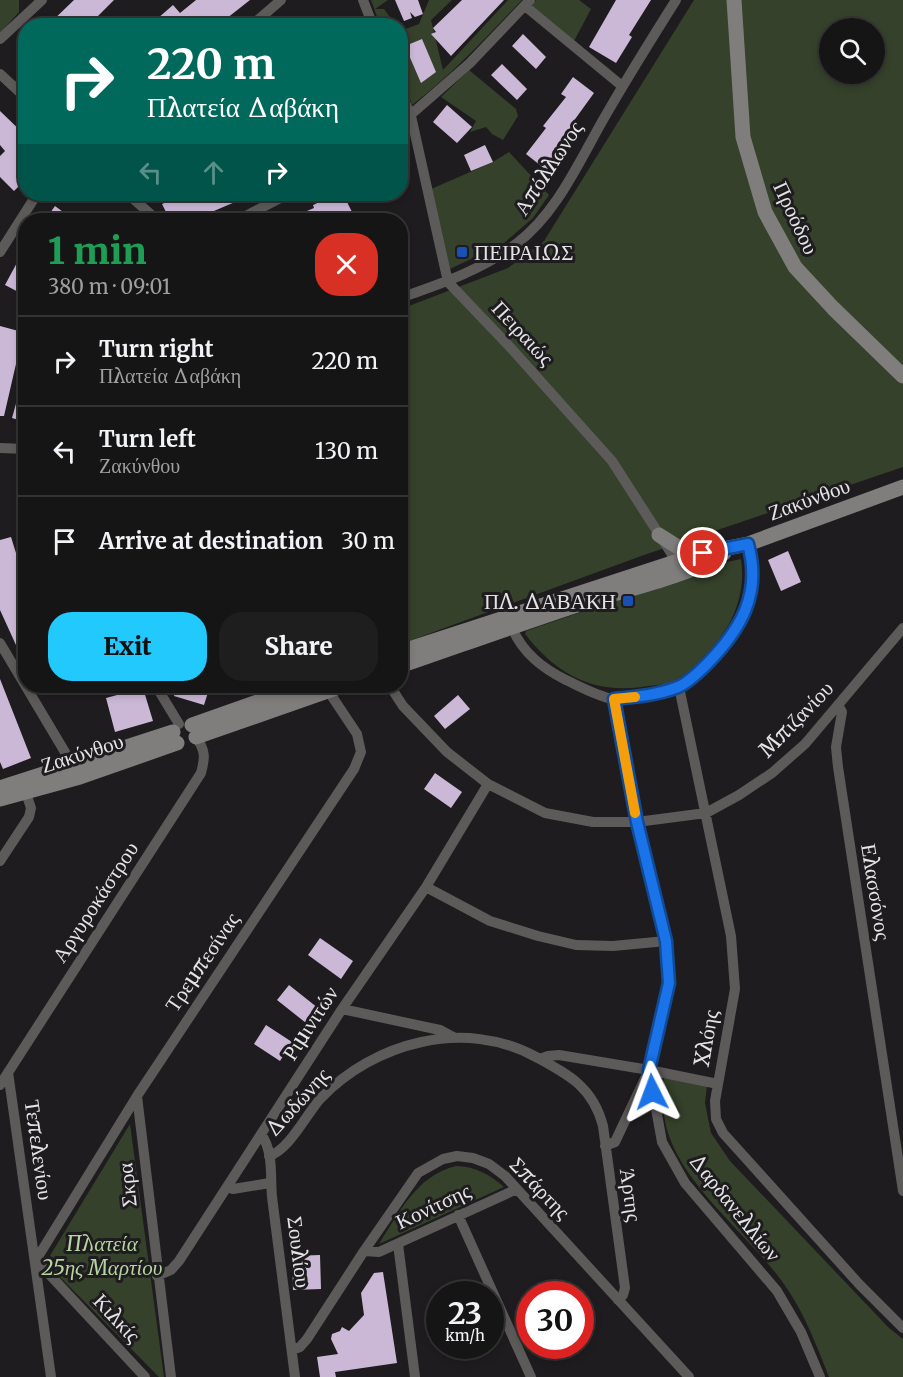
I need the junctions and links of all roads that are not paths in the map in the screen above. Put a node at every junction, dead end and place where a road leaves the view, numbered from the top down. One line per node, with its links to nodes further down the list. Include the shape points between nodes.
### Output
1 (42, 0): 7 (street)
2 (281, 0): 8 (street)
3 (363, 0): 9 (street)
4 (676, 0): 13 (street, Απόλλωνος)
5 (734, 0): 26 (street, Προόδου, via 743,137 765,212 795,267)
6 (527, 3): 13 (street); 16 (street, via 470,63)
7 (23, 18)
8 (260, 18)
9 (370, 18)
10 (18, 22): 11 (street)
11 (0, 39)
12 (0, 74): 14 (street)
13 (622, 86): 24 (street, Απόλλωνος, via 560,193 536,226 497,257)
14 (18, 91)
15 (408, 109): 16 (street)
16 (411, 116): 17 (street); 24 (street)
17 (408, 118)
18 (136, 201): 20 (street)
19 (275, 201): 21 (street)
20 (149, 213)
21 (251, 213)
22 (18, 224): 23 (street)
23 (0, 252)
24 (448, 282): 25 (street, Απόλλωνος); 30 (street, Πειραιώς, via 612,461)
25 (408, 295)
26 (903, 376)
27 (0, 448): 28 (street)
28 (18, 449)
29 (903, 486): 31 (street, Ζακύνθου)
30 (662, 539): 33 (street, via 681,549); 34 (street, Πειραιώς); 35 (street, via 664,552)
31 (748, 544): 32 (street, Ζακύνθου); 42 (street, via 752,586 744,616 726,644)
32 (729, 549): 33 (street, Ζακύνθου); 34 (street, Ζακύνθου, via 706,564)
33 (703, 553): 34 (street, Ζακύνθου)
34 (681, 567): 35 (street, Ζακύνθου); 36 (street, Ζακύνθου)
35 (657, 569): 39 (street, Ζακύνθου)
36 (512, 628): 40 (street, Ζακύνθου); 49 (street, via 518,641 544,669)
37 (903, 628): 50 (street, Μπιζανίου)
38 (0, 643): 41 (street)
39 (408, 649)
40 (408, 663)
41 (18, 673)
42 (679, 687): 49 (street); 57 (street, Χλόης)
43 (30, 693): 52 (street)
44 (160, 693): 51 (street, Αργυροκάστρου)
45 (285, 693): 51 (street, Ζακύνθου)
46 (312, 693): 51 (street, Ζακύνθου)
47 (335, 693): 69 (street, Τρεμπεσίνας, via 357,734 361,752 354,768)
48 (395, 693): 53 (street, Μπιζανίου, via 447,752)
49 (614, 699): 58 (street, Δαρδανελλίων)
50 (838, 705): 57 (street, Μπιζανίου, via 805,744 772,773); 73 (street, Ελασσόνος, via 842,712 836,747 838,767)
51 (183, 732): 52 (street, Ζακύνθου); 66 (street, Αργυροκάστρου, via 201,744 205,757 201,774)
52 (76, 771): 54 (street, Ζακύνθου)
53 (488, 784): 58 (street, Μπιζανίου, via 545,813 593,822); 60 (street, Ριμινιτών)
54 (24, 787): 55 (street, Ζακύνθου); 56 (street, Ζακύνθου); 59 (street, via 31,808 29,817)
55 (0, 788)
56 (0, 799)
57 (706, 813): 58 (street, Μπιζανίου); 67 (street, Χλόης, via 731,936 735,989)
58 (637, 822): 61 (street, Δαρδανελλίων)
59 (0, 861)
60 (426, 887): 61 (street, via 490,921 576,945); 62 (street, Ριμινιτών)
61 (666, 941): 65 (street, Δαρδανελλίων, via 669,983)
62 (342, 1009): 63 (street, Δωδώνης, via 440,1030); 70 (street, Ριμινιτών)
63 (453, 1037): 64 (street, Δωδώνης, via 501,1044); 72 (street, Δωδώνης, via 391,1051 356,1068 319,1100 280,1151)
64 (540, 1059): 65 (street, Δωδώνης, via 559,1055); 71 (street, Δωδώνης, via 568,1074 593,1100 601,1117)
65 (649, 1070): 67 (street, Δωδώνης); 71 (street, Άρτης, via 615,1142); 93 (street, Δαρδανελλίων, via 662,1142 685,1183 777,1291 801,1332)
66 (8, 1072): 68 (street, Αργυροκάστρου); 81 (street, Τεπελενίου)
67 (718, 1084): 84 (street, Χλόης, via 716,1119 723,1133)
68 (0, 1085)
69 (137, 1096): 81 (street, Τρεμπεσίνας); 82 (street, Σκρα)
70 (261, 1134): 72 (street, Σουλίου); 75 (street, Ριμινιτών)
71 (605, 1146): 83 (street, Άρτης, via 625,1288)
72 (269, 1156): 74 (street, Σουλίου)
73 (900, 1157): 77 (street, Ελασσόνος)
74 (270, 1183): 75 (street); 85 (street, Σουλίου)
75 (228, 1187): 82 (street, Ριμινιτών, via 179,1261)
76 (517, 1189): 78 (street, Κονίτσης); 80 (street, Σπάρτης, via 489,1164 457,1156 443,1159 418,1173); 83 (street, Σπάρτης)
77 (903, 1191)
78 (458, 1215): 79 (street, Κονίτσης); 91 (street)
79 (398, 1244): 80 (street, Κονίτσης, via 379,1252); 90 (street)
80 (364, 1251): 85 (street, Σπάρτης, via 307,1339)
81 (36, 1260): 86 (street, Τεπελενίου); 87 (street, Κιλκίς)
82 (157, 1276): 88 (street, Σκρα)
83 (618, 1300): 92 (street, Σπάρτης)
84 (903, 1328)
85 (292, 1350): 89 (street, Σουλίου)
86 (51, 1377)
87 (145, 1377)
88 (171, 1377)
89 (295, 1377)
90 (415, 1377)
91 (531, 1377)
92 (689, 1377)
93 (820, 1377)

